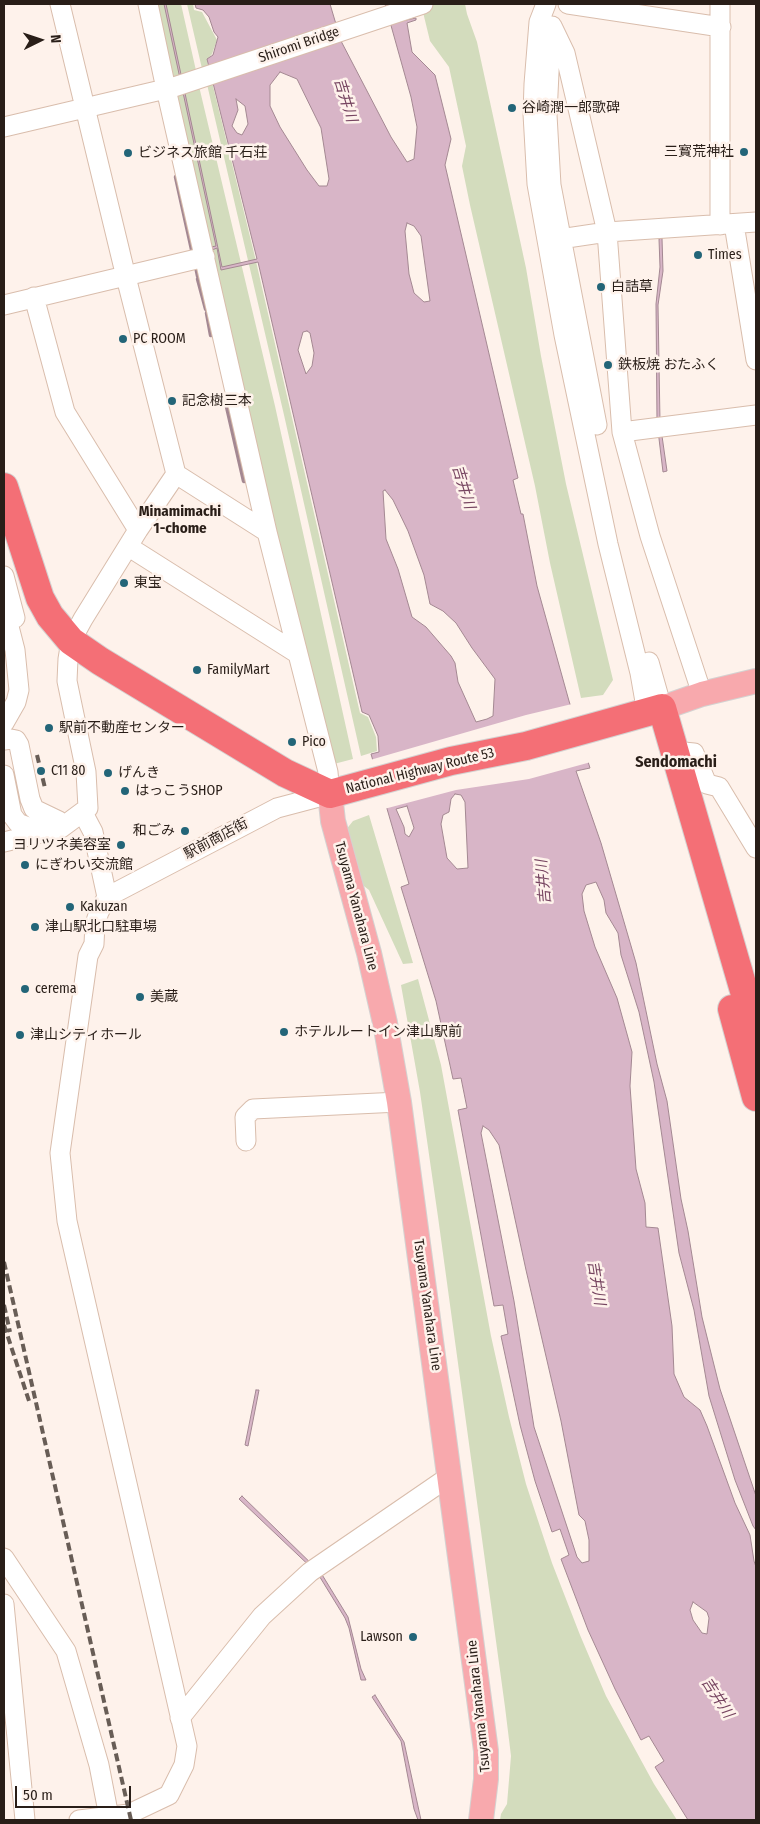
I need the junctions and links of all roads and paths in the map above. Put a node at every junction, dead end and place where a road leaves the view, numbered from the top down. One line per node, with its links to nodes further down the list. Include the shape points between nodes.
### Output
1 (60, 4): 10 (street)
2 (148, 4): 9 (street)
3 (423, 4): 9 (street, Shiromi Bridge)
4 (547, 4): 7 (street); 36 (street, via 539,22 534,84 537,184 564,335 608,544)
5 (568, 4): 8 (street)
6 (720, 4): 8 (street)
7 (551, 25): 14 (street, via 565,53); 15 (street, via 547,84 548,152)
8 (721, 27): 13 (street, via 715,131)
9 (170, 88): 10 (street, Shiromi Bridge); 16 (street)
10 (84, 109): 11 (street, Shiromi Bridge); 17 (street)
11 (4, 126)
12 (756, 222): 13 (street)
13 (727, 225): 14 (street); 20 (street)
14 (607, 232): 15 (street); 22 (street)
15 (560, 239): 36 (street, via 620,543)
16 (205, 258): 17 (street); 26 (street)
17 (126, 277): 18 (street); 23 (street)
18 (34, 297): 19 (street); 25 (street, via 65,412)
19 (4, 305)
20 (756, 360)
21 (756, 415): 22 (street)
22 (622, 432): 35 (street, via 650,536)
23 (176, 474): 25 (street); 26 (street)
24 (4, 488): 30 (highway, National Highway Route 53, via 40,598)
25 (138, 530): 27 (street)
26 (267, 532): 31 (street)
27 (129, 547): 30 (street); 31 (street)
28 (4, 576): 34 (street, via 23,646)
29 (4, 607): 34 (street, via 15,650)
30 (71, 641): 41 (highway, National Highway Route 53, via 285,772); 42 (street, via 67,680 89,802 88,808)
31 (298, 654): 41 (street)
32 (4, 672): 37 (street, via 8,696)
33 (756, 681): 35 (main road)
34 (18, 690): 37 (street, via 16,702)
35 (702, 694): 36 (main road)
36 (649, 712): 39 (highway); 41 (highway, National Highway Route 53); 47 (highway)
37 (4, 722)
38 (4, 740): 42 (street, via 16,740 19,745 34,809)
39 (673, 751): 44 (street, via 694,753 706,784 719,787); 46 (highway)
40 (4, 774): 42 (street, via 12,815 18,823 31,828)
41 (334, 794): 45 (street, 駅前商店街, via 276,808); 48 (main road, Tsuyama Yanahara Line, via 333,822 373,970)
42 (73, 817): 43 (street, via 61,828); 45 (street, via 93,832)
43 (4, 842)
44 (756, 848)
45 (107, 897): 53 (street, via 97,918 94,944 88,956 60,1153 67,1221)
46 (756, 1032)
47 (756, 1097)
48 (399, 1102): 49 (street, via 253,1109 245,1117); 50 (main road, Tsuyama Yanahara Line)
49 (246, 1141)
50 (450, 1476): 53 (street, via 315,1568 262,1616); 58 (main road, Tsuyama Yanahara Line, via 486,1751)
51 (4, 1558): 55 (street, via 66,1651 96,1756)
52 (4, 1604): 56 (street)
53 (180, 1718): 54 (street, via 187,1746 184,1764 169,1795)
54 (140, 1815): 55 (street)
55 (109, 1817): 57 (street)
56 (25, 1820)
57 (78, 1820)
58 (482, 1820)

